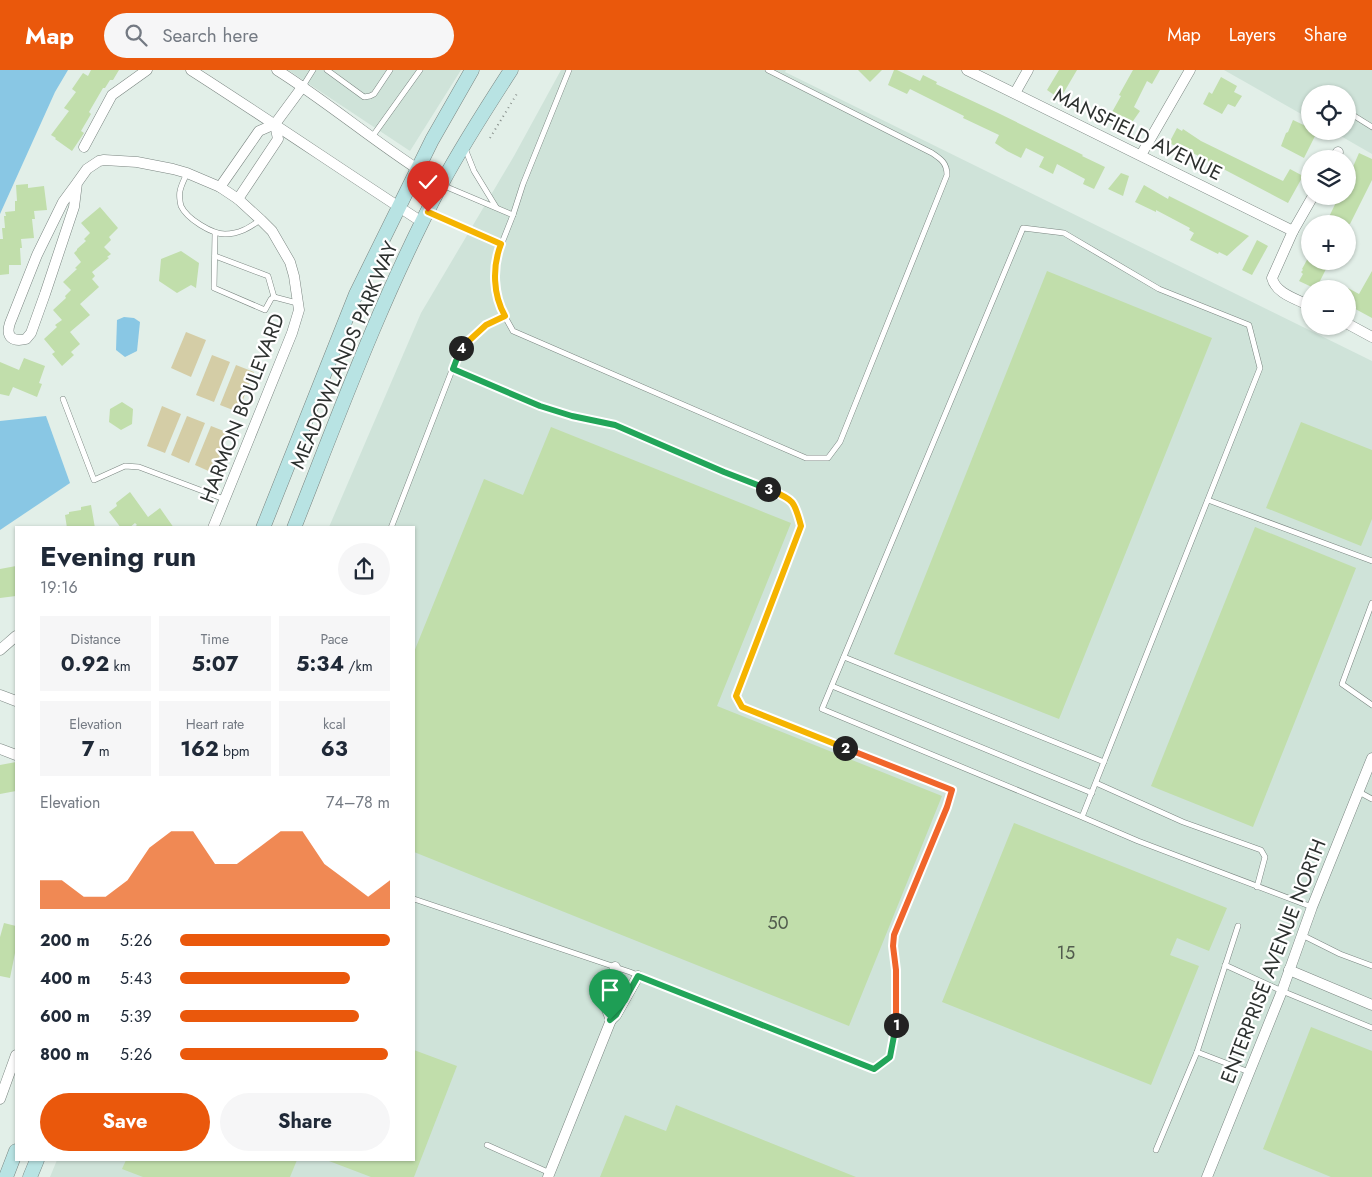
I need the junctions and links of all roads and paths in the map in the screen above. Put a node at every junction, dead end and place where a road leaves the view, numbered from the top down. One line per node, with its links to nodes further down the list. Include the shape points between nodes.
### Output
1 (147, 70): 24 (street, via 112,96)
2 (191, 70): 19 (street)
3 (277, 70): 15 (street)
4 (313, 70): 15 (lane)
5 (327, 70): 14 (lane, via 364,97 374,94)
6 (420, 70): 21 (lane)
7 (472, 70): 26 (main road, MEADOWLANDS PARKWAY)
8 (511, 70): 23 (main road, MEADOWLANDS PARKWAY)
9 (569, 70): 35 (lane)
10 (768, 70): 45 (lane, via 932,153 945,162 947,169 840,442 828,458 806,458 513,331)
11 (967, 70): 17 (street, MANSFIELD AVENUE)
12 (1028, 70): 17 (street)
13 (1190, 70): 25 (street)
14 (389, 71)
15 (303, 86): 19 (street); 21 (street)
16 (518, 92): 22 (path)
17 (1015, 93): 25 (street, MANSFIELD AVENUE)
18 (1356, 117): 20 (lane)
19 (275, 124): 30 (street, via 259,131); 31 (street, via 278,139); 33 (street)
20 (1372, 127)
21 (372, 137): 26 (street)
22 (490, 138)
23 (463, 144): 29 (main road, MEADOWLANDS PARKWAY); 34 (lane, via 474,171)
24 (84, 147)
25 (1141, 155): 38 (street, MANSFIELD AVENUE)
26 (418, 171): 29 (street); 33 (main road, MEADOWLANDS PARKWAY)
27 (187, 173): 28 (street, HARMON BOULEVARD, via 137,162 104,160 87,169); 30 (street, HARMON BOULEVARD); 39 (lane, via 180,192 181,206 197,223)
28 (78, 183): 28 (street, HARMON BOULEVARD, via 74,207 31,333 26,339 15,340 9,335 8,327 37,255 63,202)
29 (441, 184): 34 (lane); 36 (main road, MEADOWLANDS PARKWAY)
30 (220, 187): 31 (street, HARMON BOULEVARD)
31 (238, 199): 37 (street, HARMON BOULEVARD)
32 (1308, 205): 38 (street)
33 (400, 208): 36 (street); 53 (main road, MEADOWLANDS PARKWAY, via 356,294)
34 (496, 208): 35 (lane)
35 (513, 215): 40 (lane)
36 (425, 217): 40 (lane); 54 (main road, MEADOWLANDS PARKWAY, via 385,301)
37 (261, 220): 39 (lane, via 244,231); 44 (street, HARMON BOULEVARD, via 272,230 290,262)
38 (1293, 231): 43 (street, via 1272,278 1279,291)
39 (216, 234): 41 (lane)
40 (501, 244): 45 (lane, via 495,275 499,306)
41 (215, 256): 42 (lane, via 268,276); 42 (lane, via 214,288 265,310)
42 (274, 298): 44 (lane)
43 (1301, 302)
44 (298, 304): 50 (street, HARMON BOULEVARD, via 292,333)
45 (505, 316): 48 (lane, via 486,325 462,347)
46 (1356, 328): 47 (street)
47 (1372, 336)
48 (453, 369): 55 (lane); 83 (lane, via 540,406 615,425 784,496 795,504 801,526 736,696 742,707 952,790 894,935 896,1027 890,1057 874,1069)
49 (63, 398): 50 (lane, via 94,480 125,466 139,467)
50 (225, 499): 52 (street, HARMON BOULEVARD)
51 (1208, 500): 56 (lane); 60 (lane, via 1260,368 1249,325 1159,289 1064,233 1023,228); 68 (lane)
52 (215, 526)
53 (264, 526)
54 (295, 526)
55 (392, 526)
56 (1372, 561)
57 (1372, 603): 64 (lane, via 1342,684)
58 (15, 637): 59 (street)
59 (0, 650)
60 (844, 657): 61 (lane); 68 (lane)
61 (832, 686): 71 (lane); 73 (lane, via 822,709)
62 (0, 695): 63 (street)
63 (15, 701)
64 (1372, 704)
65 (0, 749): 66 (street)
66 (15, 755)
67 (1372, 758): 70 (street, ENTERPRISE AVENUE NORTH)
68 (1104, 762): 69 (lane)
69 (1096, 783): 71 (lane); 74 (lane, via 1183,822 1260,850 1265,857)
70 (1359, 792): 72 (lane); 76 (street, ENTERPRISE AVENUE NORTH)
71 (1092, 793): 73 (lane)
72 (1372, 799)
73 (1082, 817): 74 (lane)
74 (1257, 887): 76 (lane)
75 (415, 899): 81 (lane)
76 (1312, 907): 78 (street, ENTERPRISE AVENUE NORTH)
77 (1238, 926): 79 (lane)
78 (1301, 935): 80 (lane); 82 (street, ENTERPRISE AVENUE NORTH)
79 (1225, 966): 84 (lane); 88 (lane)
80 (1372, 966)
81 (615, 967): 83 (lane); 86 (street, via 606,1007)
82 (1289, 970): 84 (street, ENTERPRISE AVENUE NORTH); 85 (street)
83 (638, 976): 86 (street)
84 (1282, 991): 87 (lane); 90 (street, ENTERPRISE AVENUE NORTH)
85 (1372, 1005)
86 (610, 1020): 96 (street)
87 (1372, 1028)
88 (1197, 1052): 90 (lane); 93 (lane)
89 (15, 1058): 91 (street)
90 (1249, 1072): 99 (street, ENTERPRISE AVENUE NORTH)
91 (0, 1099)
92 (487, 1145): 96 (lane)
93 (1156, 1150)
94 (15, 1154): 97 (main road)
95 (37, 1161): 98 (main road)
96 (549, 1175)
97 (6, 1177)
98 (30, 1177)
99 (1207, 1177)

